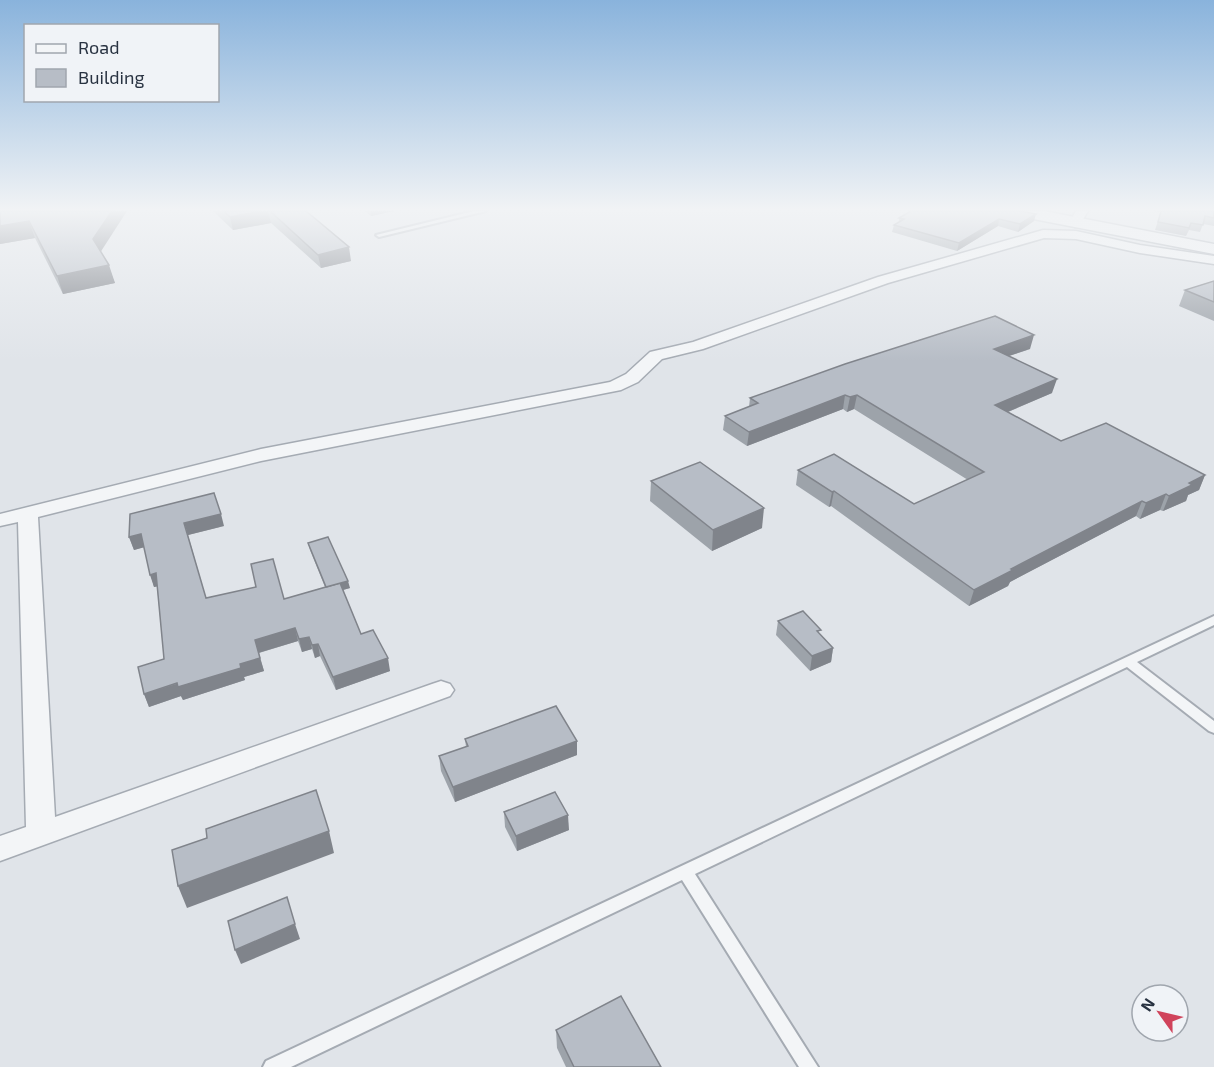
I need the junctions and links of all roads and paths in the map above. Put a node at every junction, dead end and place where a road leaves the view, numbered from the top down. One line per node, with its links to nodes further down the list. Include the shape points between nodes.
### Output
1 (950, 261): 2 (street, via 883,280 697,346 656,355 632,378 615,386 261,455)
2 (28, 513): 3 (street); 8 (street)
3 (0, 520)
4 (1214, 620): 5 (lane)
5 (1128, 661): 7 (lane); 10 (lane)
6 (441, 690): 8 (street)
7 (1214, 728)
8 (41, 835): 9 (street)
9 (0, 849)
10 (685, 871): 11 (lane); 12 (lane)
11 (272, 1067)
12 (809, 1067)

